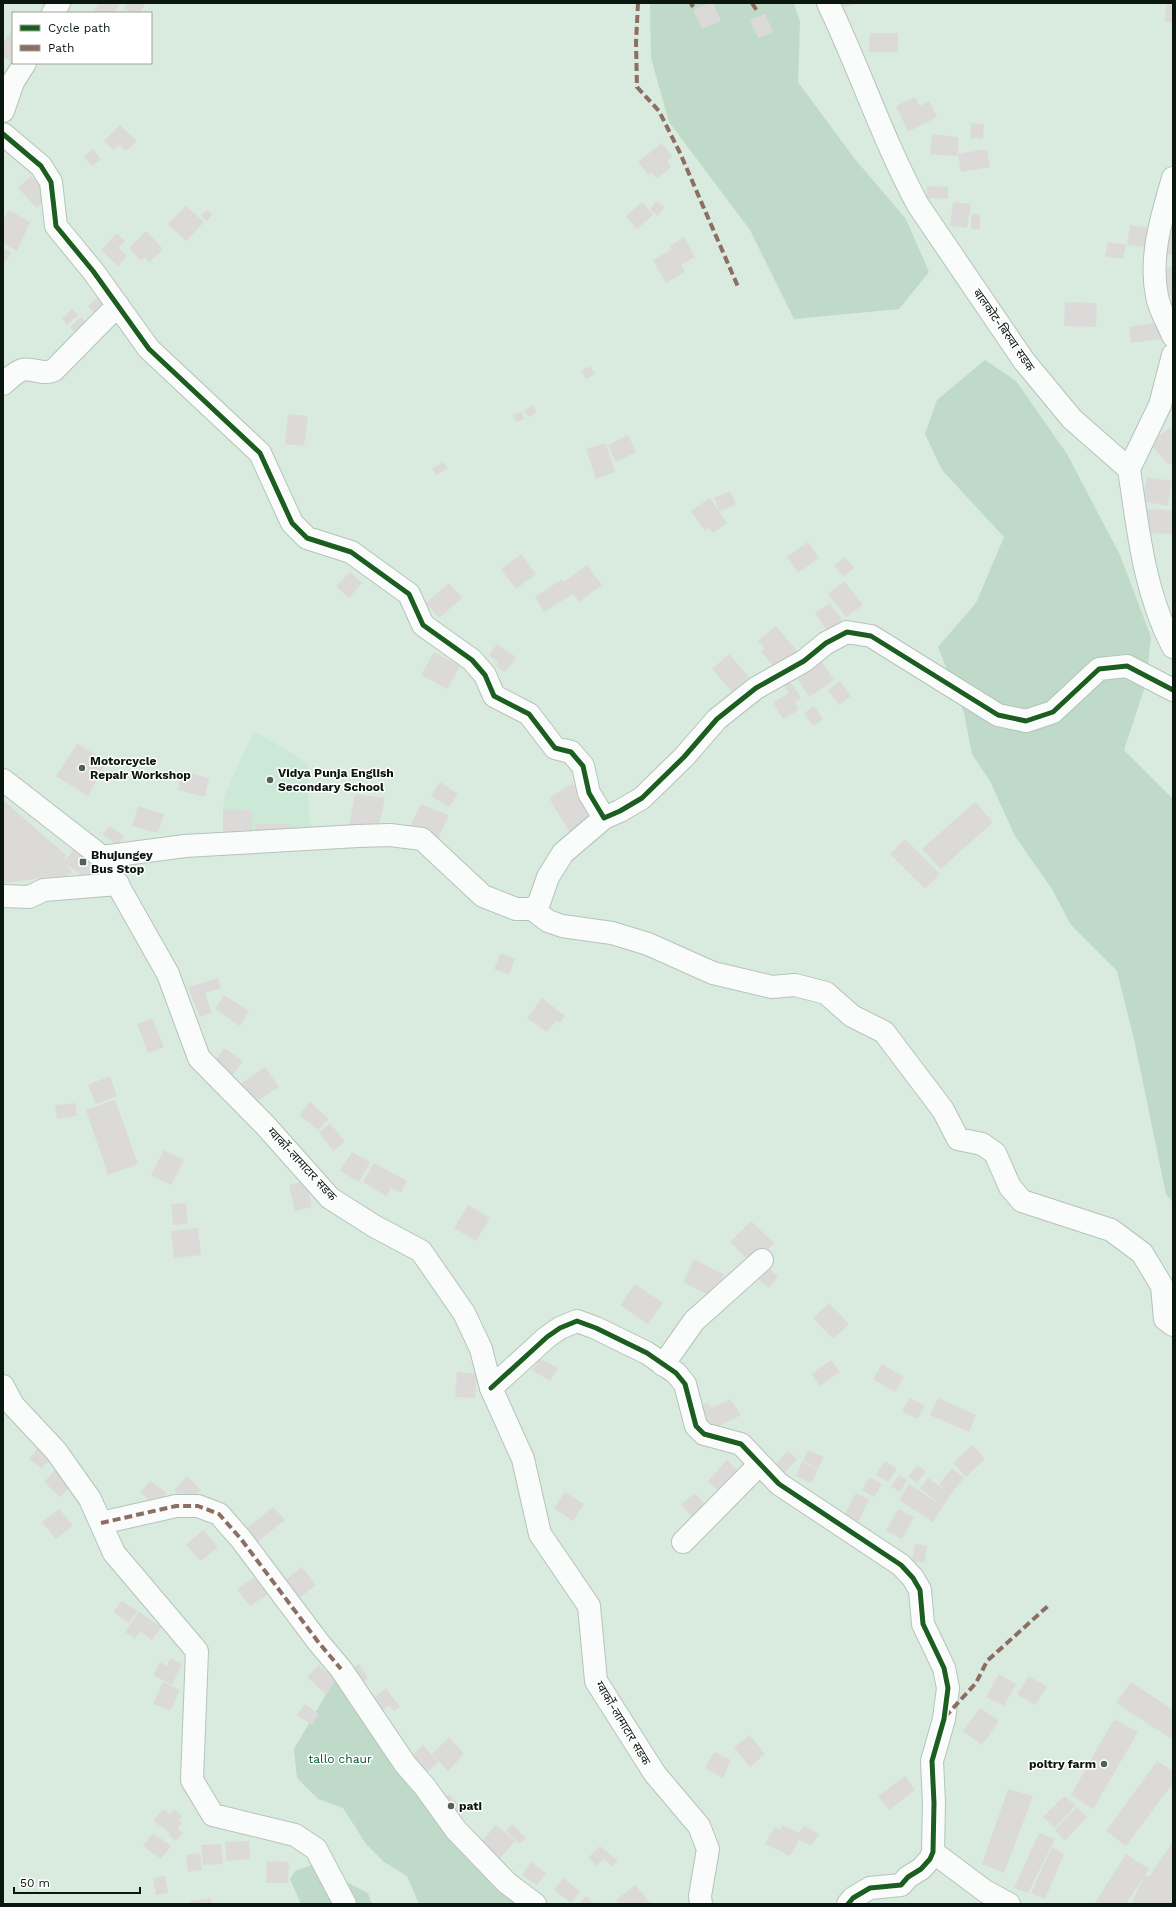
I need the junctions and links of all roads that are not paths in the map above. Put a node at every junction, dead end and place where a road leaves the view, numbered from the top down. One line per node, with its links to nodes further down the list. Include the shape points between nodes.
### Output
1 (59, 3): 3 (street)
2 (828, 3): 12 (street, बालकोट-बिरुवा सडक, via 901,173 922,212 1024,361 1072,419)
3 (54, 12)
4 (24, 64): 5 (street, via 13,82)
5 (3, 111)
6 (3, 134): 8 (street, via 41,166 51,182 56,226)
7 (1173, 178): 9 (street, via 1161,219 1154,267 1157,297)
8 (118, 305): 11 (street, via 54,370 48,373 23,370); 16 (street, via 149,349 260,453 292,523 307,538 351,552 409,594 423,625 472,660 485,675 494,696 529,714 555,748 571,752 583,766 589,793)
9 (1173, 336)
10 (1173, 355): 12 (street, via 1160,405)
11 (3, 384)
12 (1129, 469): 13 (street, via 1142,558 1165,631)
13 (1173, 647)
14 (1173, 690): 16 (street, via 1127,666 1099,669 1053,712 1026,721 998,715 871,636 847,632 826,643 804,661 756,688 717,719 684,757 642,798)
15 (3, 780): 17 (street, ग्वार्को-लामाटार सडक)
16 (604, 818): 20 (street, via 563,853 548,877 539,903)
17 (102, 856): 18 (street, ग्वार्को-लामाटार सडक); 20 (street, via 184,846 390,835 422,839 483,896 516,909)
18 (118, 884): 19 (street, via 44,890 29,898); 25 (street, ग्वार्को-लामाटार सडक, via 168,974 199,1058 265,1125 330,1198 374,1226 421,1251 464,1313 481,1349)
19 (3, 896)
20 (532, 909): 22 (street, via 548,922 612,933 648,944 713,973 772,987 795,985 826,993 852,1016 884,1032 943,1110 958,1139 982,1144 995,1153 1010,1187 1022,1201 1111,1230 1142,1254 1162,1286 1165,1319)
21 (762, 1260): 23 (street, via 694,1321)
22 (1173, 1325)
23 (663, 1365): 25 (street, via 646,1353 577,1321 547,1337); 26 (street, via 676,1373 685,1384 696,1426 704,1434 741,1444)
24 (3, 1386): 27 (street, via 13,1404 61,1457 90,1499)
25 (491, 1388): 32 (street, ग्वार्को-लामाटार सडक, via 523,1459 540,1534 589,1606 596,1680 655,1774 699,1826 708,1849 700,1896)
26 (760, 1464): 28 (street); 29 (street, via 779,1484 901,1564 920,1590 923,1624 944,1668 948,1688 944,1719 932,1761)
27 (101, 1523): 30 (street, via 114,1553 197,1651 192,1780 213,1815 295,1835 316,1849); 31 (street, via 176,1506 198,1506 219,1514 341,1669 405,1764 456,1830 507,1883)
28 (682, 1542)
29 (933, 1852): 33 (street, via 921,1869 901,1885 870,1888); 34 (street, via 985,1891)
30 (345, 1904)
31 (535, 1904)
32 (701, 1904)
33 (848, 1904)
34 (1009, 1904)

